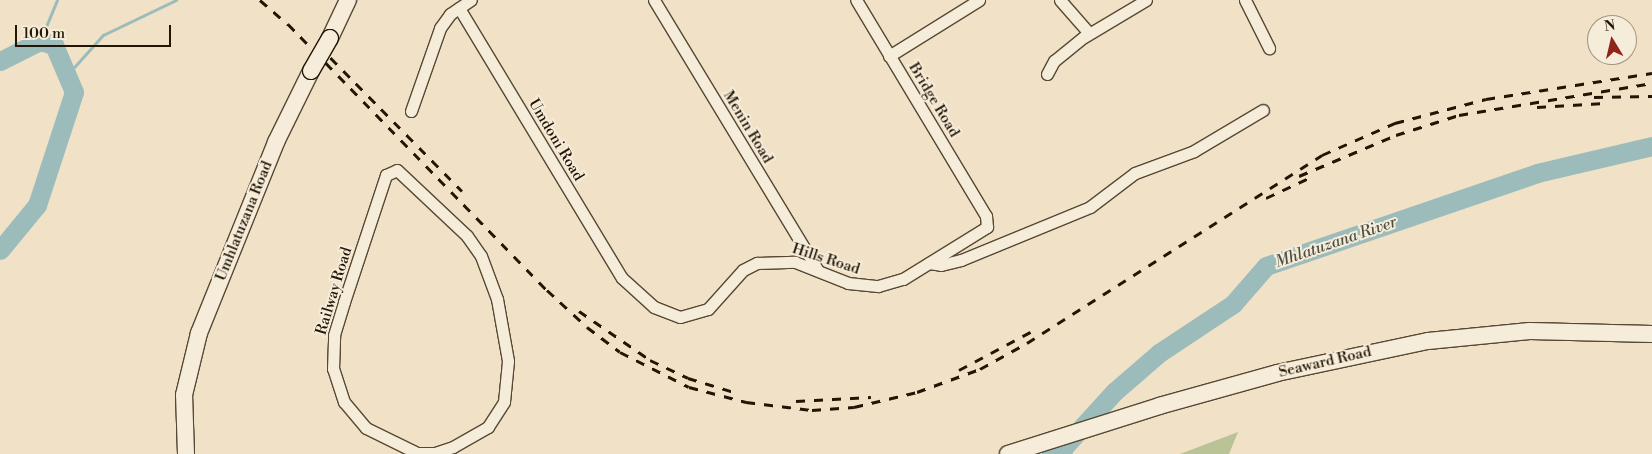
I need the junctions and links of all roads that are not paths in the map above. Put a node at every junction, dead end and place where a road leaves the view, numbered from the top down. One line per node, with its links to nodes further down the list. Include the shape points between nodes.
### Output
1 (348, 0): 21 (street, Umhlatuzana Road, bridge, via 276,142 196,341 184,395)
2 (471, 0): 9 (street)
3 (654, 0): 18 (street, Menin Road)
4 (856, 0): 12 (street, Bridge Road)
5 (979, 0): 12 (street)
6 (1060, 0): 10 (street)
7 (1146, 0): 10 (street)
8 (1245, 0): 11 (street)
9 (459, 8): 15 (street, via 450,14 436,36); 19 (street, Umdoni Road)
10 (1089, 33): 13 (street, via 1054,61)
11 (1269, 48)
12 (889, 56): 16 (street, Bridge Road)
13 (1047, 74)
14 (1263, 110): 17 (street, via 1194,151 1135,173 1090,207 961,260 941,265)
15 (411, 112)
16 (986, 216): 17 (street, Hills Road, via 985,230)
17 (928, 263): 18 (street, Hills Road, via 895,282 865,287 834,279)
18 (816, 269): 19 (street, Hills Road, via 778,260 757,263 743,270 708,309 680,317 654,307)
19 (628, 287)
20 (1652, 334): 23 (street, Seaward Road, via 1530,331 1428,341 1277,373)
21 (186, 454)
22 (416, 454): 22 (street, Railway Road, via 374,433 354,416 344,402 333,369 334,335 344,302 386,176 397,170 467,236 481,256 497,300 508,361 504,402 488,427 453,447)
23 (1008, 454)

